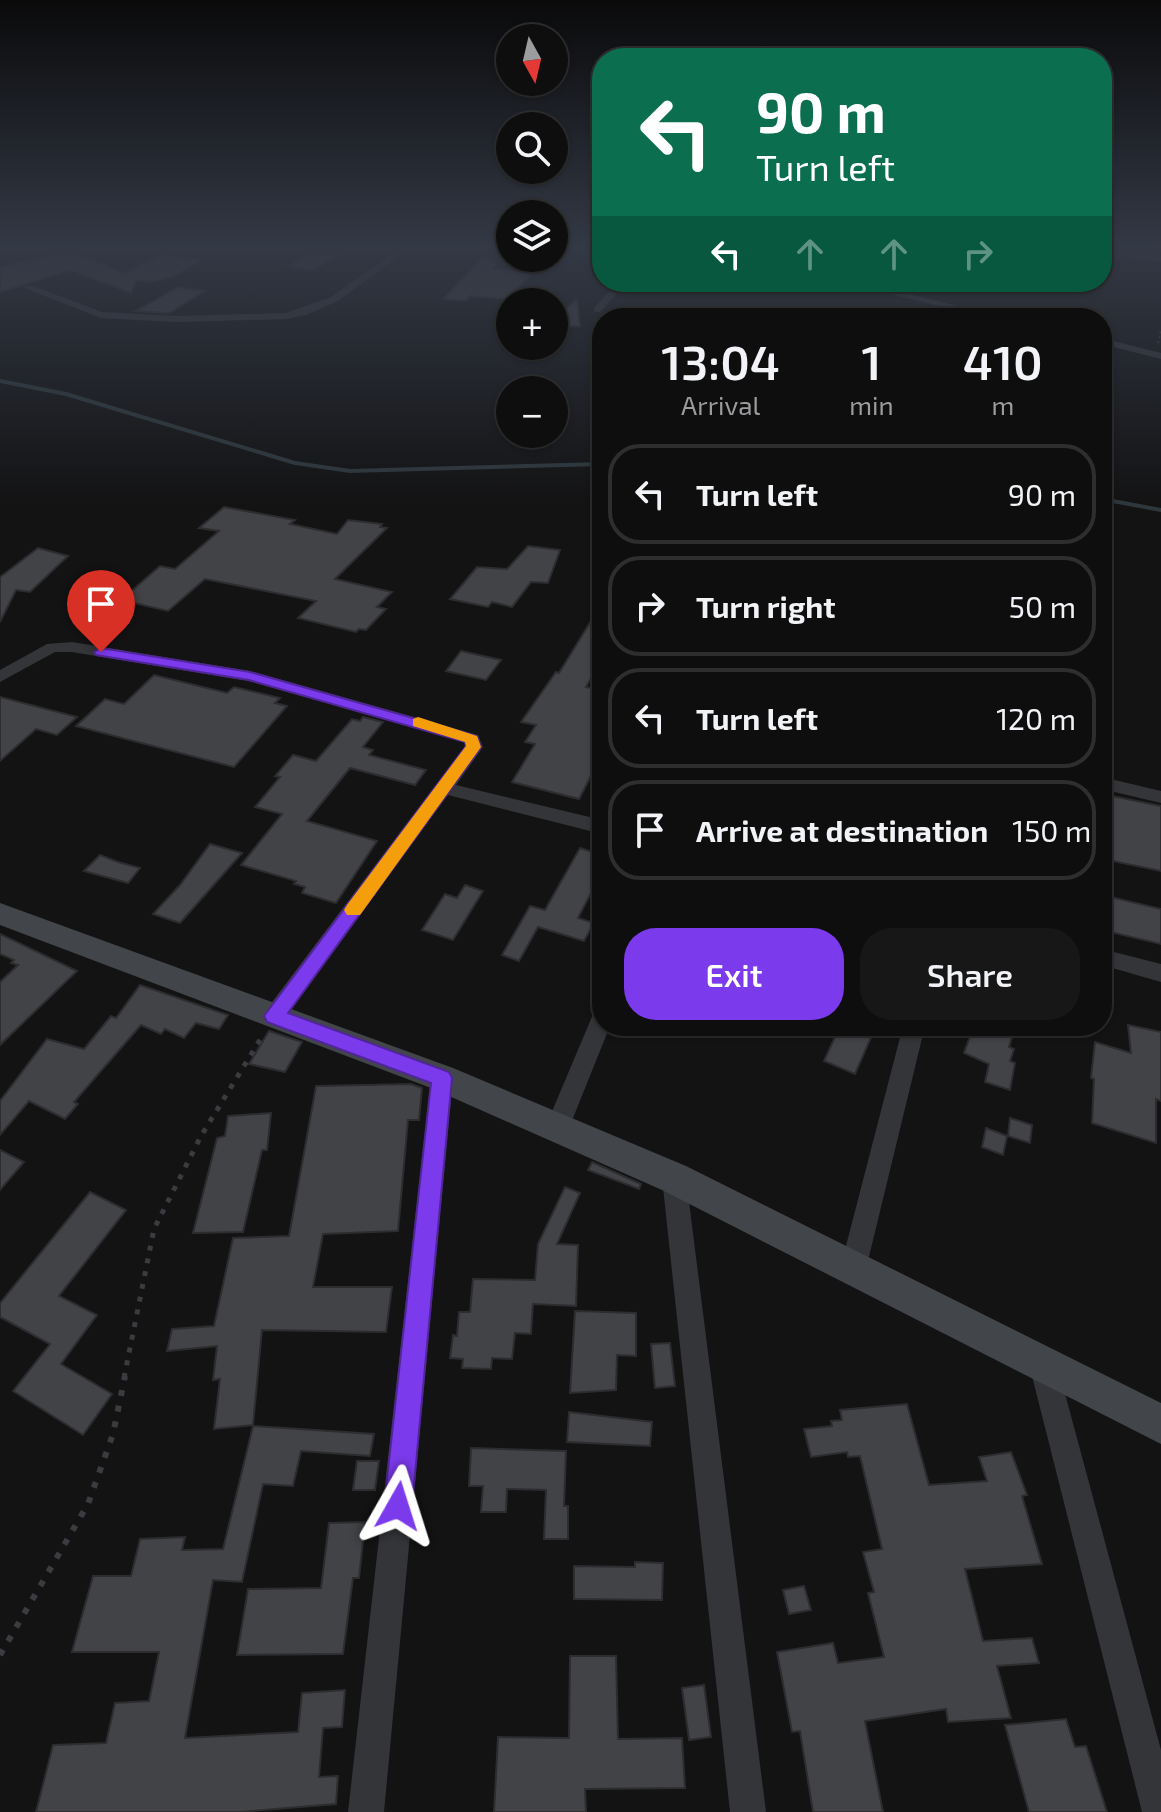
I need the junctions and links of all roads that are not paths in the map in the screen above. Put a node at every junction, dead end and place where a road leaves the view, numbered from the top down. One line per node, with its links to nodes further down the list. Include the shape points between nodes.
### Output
1 (1112, 344): 2 (street)
2 (1161, 356)
3 (0, 677): 5 (street, via 52,647 250,676 472,739 474,747)
4 (1112, 785): 6 (street)
5 (444, 788): 7 (street); 11 (street)
6 (1161, 797)
7 (592, 825)
8 (0, 914): 11 (street)
9 (1112, 960): 10 (street)
10 (1161, 973)
11 (274, 1016): 14 (street)
12 (595, 1036): 15 (street)
13 (911, 1036): 17 (street)
14 (442, 1078): 15 (street); 20 (street)
15 (557, 1128): 16 (street)
16 (674, 1178): 17 (street); 21 (street)
17 (853, 1269): 18 (street)
18 (1043, 1364): 19 (street); 22 (street)
19 (1161, 1424)
20 (366, 1812)
21 (748, 1812)
22 (1160, 1812)

